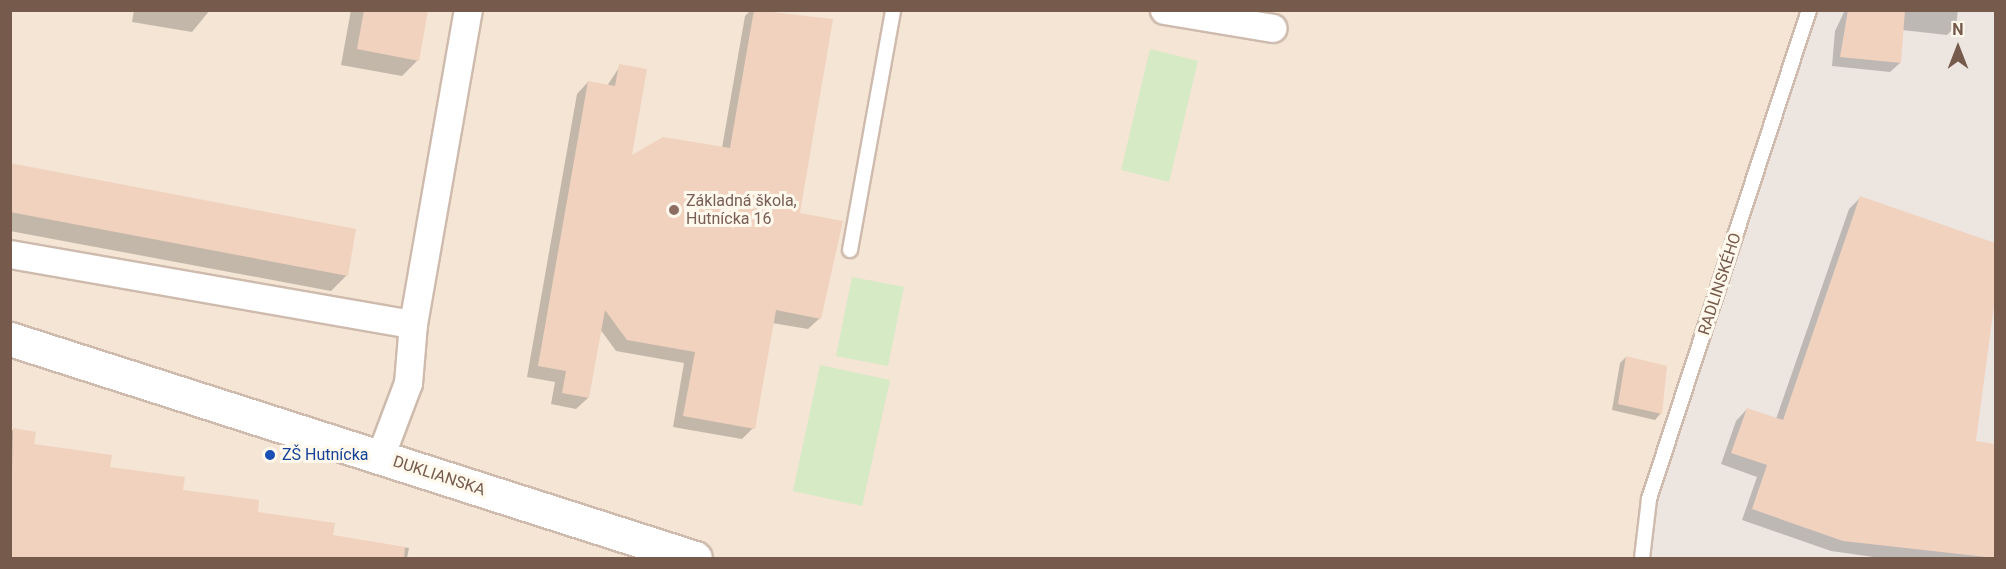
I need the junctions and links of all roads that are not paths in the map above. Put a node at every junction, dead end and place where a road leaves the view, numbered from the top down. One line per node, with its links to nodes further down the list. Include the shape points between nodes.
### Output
1 (468, 10): 8 (street)
2 (892, 10): 6 (lane)
3 (1164, 10): 5 (street)
4 (1809, 10): 12 (lane, RADLINSKÉHO, via 1649,500)
5 (1273, 28)
6 (850, 250)
7 (10, 254): 8 (street)
8 (413, 324): 10 (street, via 408,383)
9 (10, 339): 10 (main road, DUKLIANSKA)
10 (381, 458): 11 (main road, DUKLIANSKA)
11 (695, 558)
12 (1642, 558)

